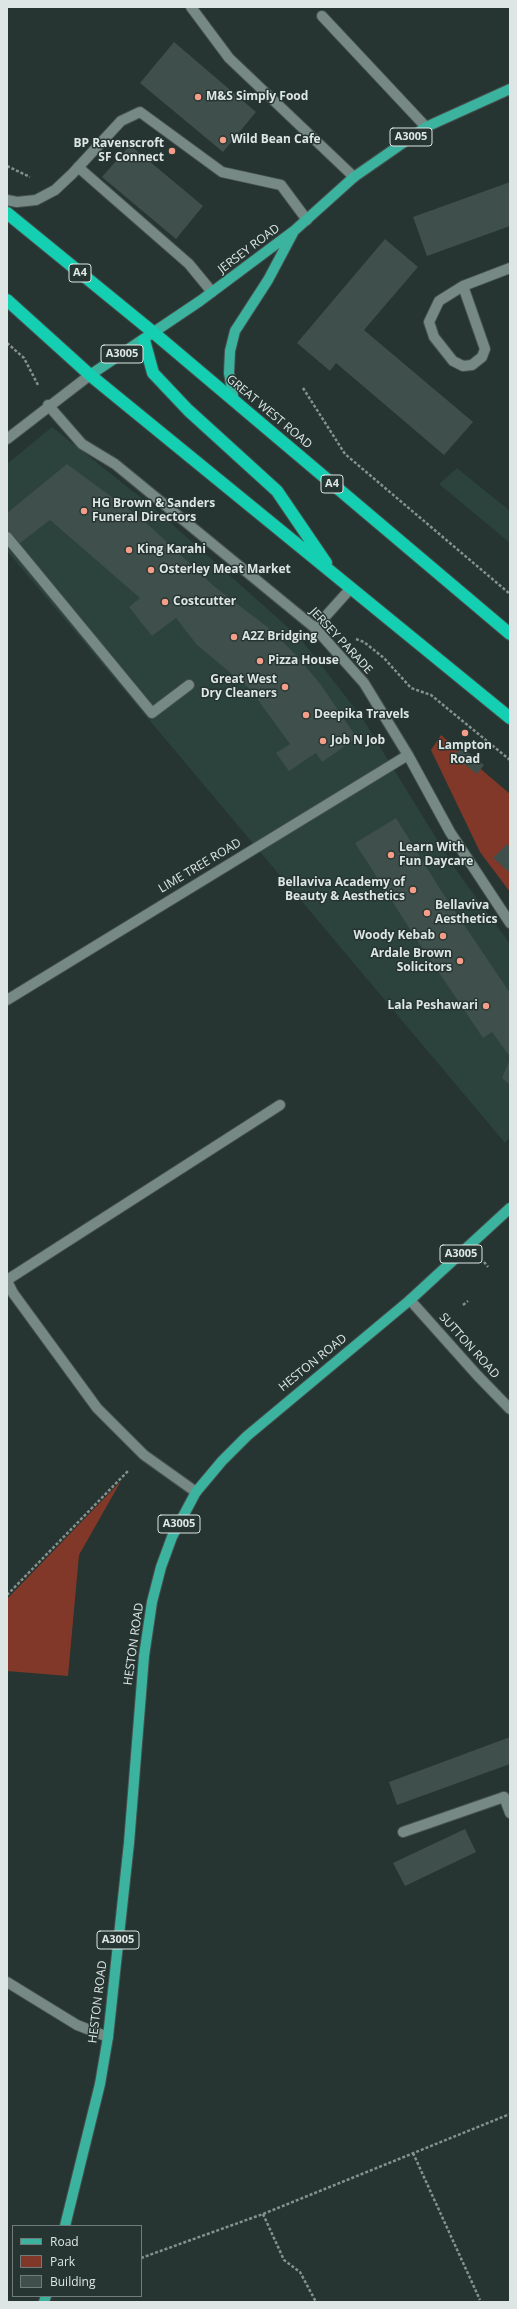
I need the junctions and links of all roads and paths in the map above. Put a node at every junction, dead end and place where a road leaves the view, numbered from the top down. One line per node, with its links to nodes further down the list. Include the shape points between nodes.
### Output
1 (191, 7): 6 (street, via 229,58)
2 (322, 16): 4 (street)
3 (510, 88): 4 (main road, JERSEY ROAD / A3005)
4 (426, 127): 6 (main road, JERSEY ROAD / A3005)
5 (78, 168): 7 (street, via 55,190 36,200); 9 (street, via 121,121 140,112 222,172 281,185); 13 (street, via 189,264)
6 (354, 177): 9 (main road, JERSEY ROAD / A3005)
7 (7, 200)
8 (7, 213): 15 (highway, GREAT WEST ROAD / A4)
9 (307, 220): 10 (main road, JERSEY ROAD / A3005)
10 (295, 230): 13 (main road, JERSEY ROAD / A3005); 19 (main road, A3005, via 236,331 230,351 229,373)
11 (510, 268): 12 (street)
12 (463, 286): 12 (street, via 439,301 429,322 434,338 453,361 463,366 472,365 482,357 485,349)
13 (212, 292): 15 (main road, JERSEY ROAD / A3005)
14 (7, 300): 17 (highway)
15 (149, 336): 17 (main road, JERSEY ROAD / A3005); 19 (highway, GREAT WEST ROAD / A4); 23 (highway, via 153,373 177,399 277,491)
16 (7, 343): 20 (path, via 24,358)
17 (90, 375): 20 (street, JERSEY ROAD); 23 (highway)
18 (304, 388): 25 (path, via 345,454)
19 (234, 401): 27 (highway, GREAT WEST ROAD / A4)
20 (48, 405): 21 (street, JERSEY ROAD); 26 (street, JERSEY PARADE, via 82,444 115,464)
21 (7, 439)
22 (7, 537): 28 (street, via 152,713)
23 (333, 574): 24 (highway)
24 (350, 588): 26 (street); 30 (highway)
25 (510, 594)
26 (315, 628): 31 (street, JERSEY PARADE, via 364,683)
27 (510, 634)
28 (189, 684)
29 (411, 688): 32 (path, via 431,695)
30 (510, 718)
31 (408, 755): 33 (street, JERSEY PARADE, via 450,832); 34 (street, LIME TREE ROAD)
32 (510, 760)
33 (510, 923)
34 (7, 1000)
35 (280, 1105): 39 (street)
36 (510, 1208): 40 (main road, HESTON ROAD / A3005)
37 (484, 1262): 38 (path)
38 (488, 1267)
39 (7, 1280): 45 (street, via 13,1293 97,1408 144,1455)
40 (410, 1300): 43 (street, SUTTON ROAD, via 476,1375); 45 (main road, HESTON ROAD / A3005, via 247,1436)
41 (468, 1301): 42 (path)
42 (463, 1305)
43 (510, 1409)
44 (129, 1470): 46 (path)
45 (196, 1492): 50 (main road, HESTON ROAD / A3005, via 172,1537 152,1602 144,1656 129,1843)
46 (7, 1595)
47 (510, 1813): 48 (street, via 504,1797)
48 (404, 1832)
49 (7, 1982): 50 (street, via 77,2025)
50 (108, 2037): 54 (main road, HESTON ROAD / A3005, via 100,2084)
51 (510, 2114): 52 (path)
52 (414, 2153): 53 (path); 56 (path)
53 (263, 2214): 55 (path); 57 (path, via 284,2260 300,2272)
54 (65, 2225)
55 (142, 2258)
56 (480, 2300)
57 (316, 2302)

